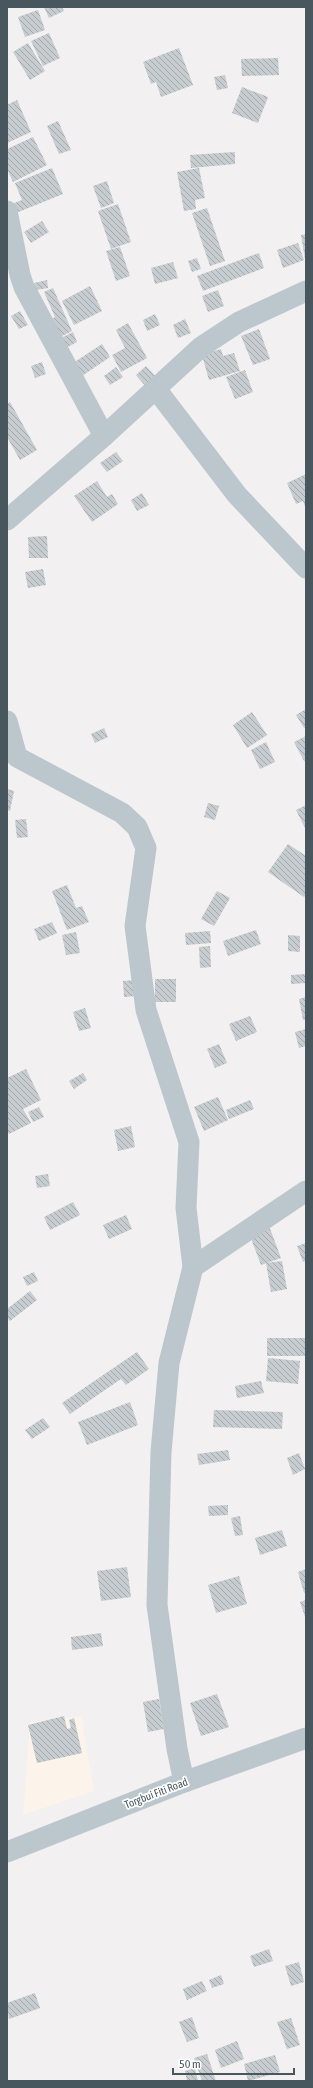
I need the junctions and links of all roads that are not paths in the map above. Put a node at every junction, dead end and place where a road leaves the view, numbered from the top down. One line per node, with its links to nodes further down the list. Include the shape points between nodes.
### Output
1 (7, 211): 4 (street, via 24,287)
2 (306, 291): 3 (street, via 239,322 201,346)
3 (156, 389): 4 (street); 6 (street, via 238,495)
4 (104, 436): 5 (street)
5 (7, 520)
6 (306, 568)
7 (7, 721): 8 (street)
8 (12, 757): 10 (street, via 122,813 137,827 146,848 135,926 146,1010 190,1142 186,1208)
9 (306, 1191): 10 (street)
10 (193, 1267): 12 (street, via 168,1363 161,1452 157,1605)
11 (306, 1738): 12 (street, Torgbui Fiti Road)
12 (184, 1782): 13 (street, Torgbui Fiti Road)
13 (7, 1852)

